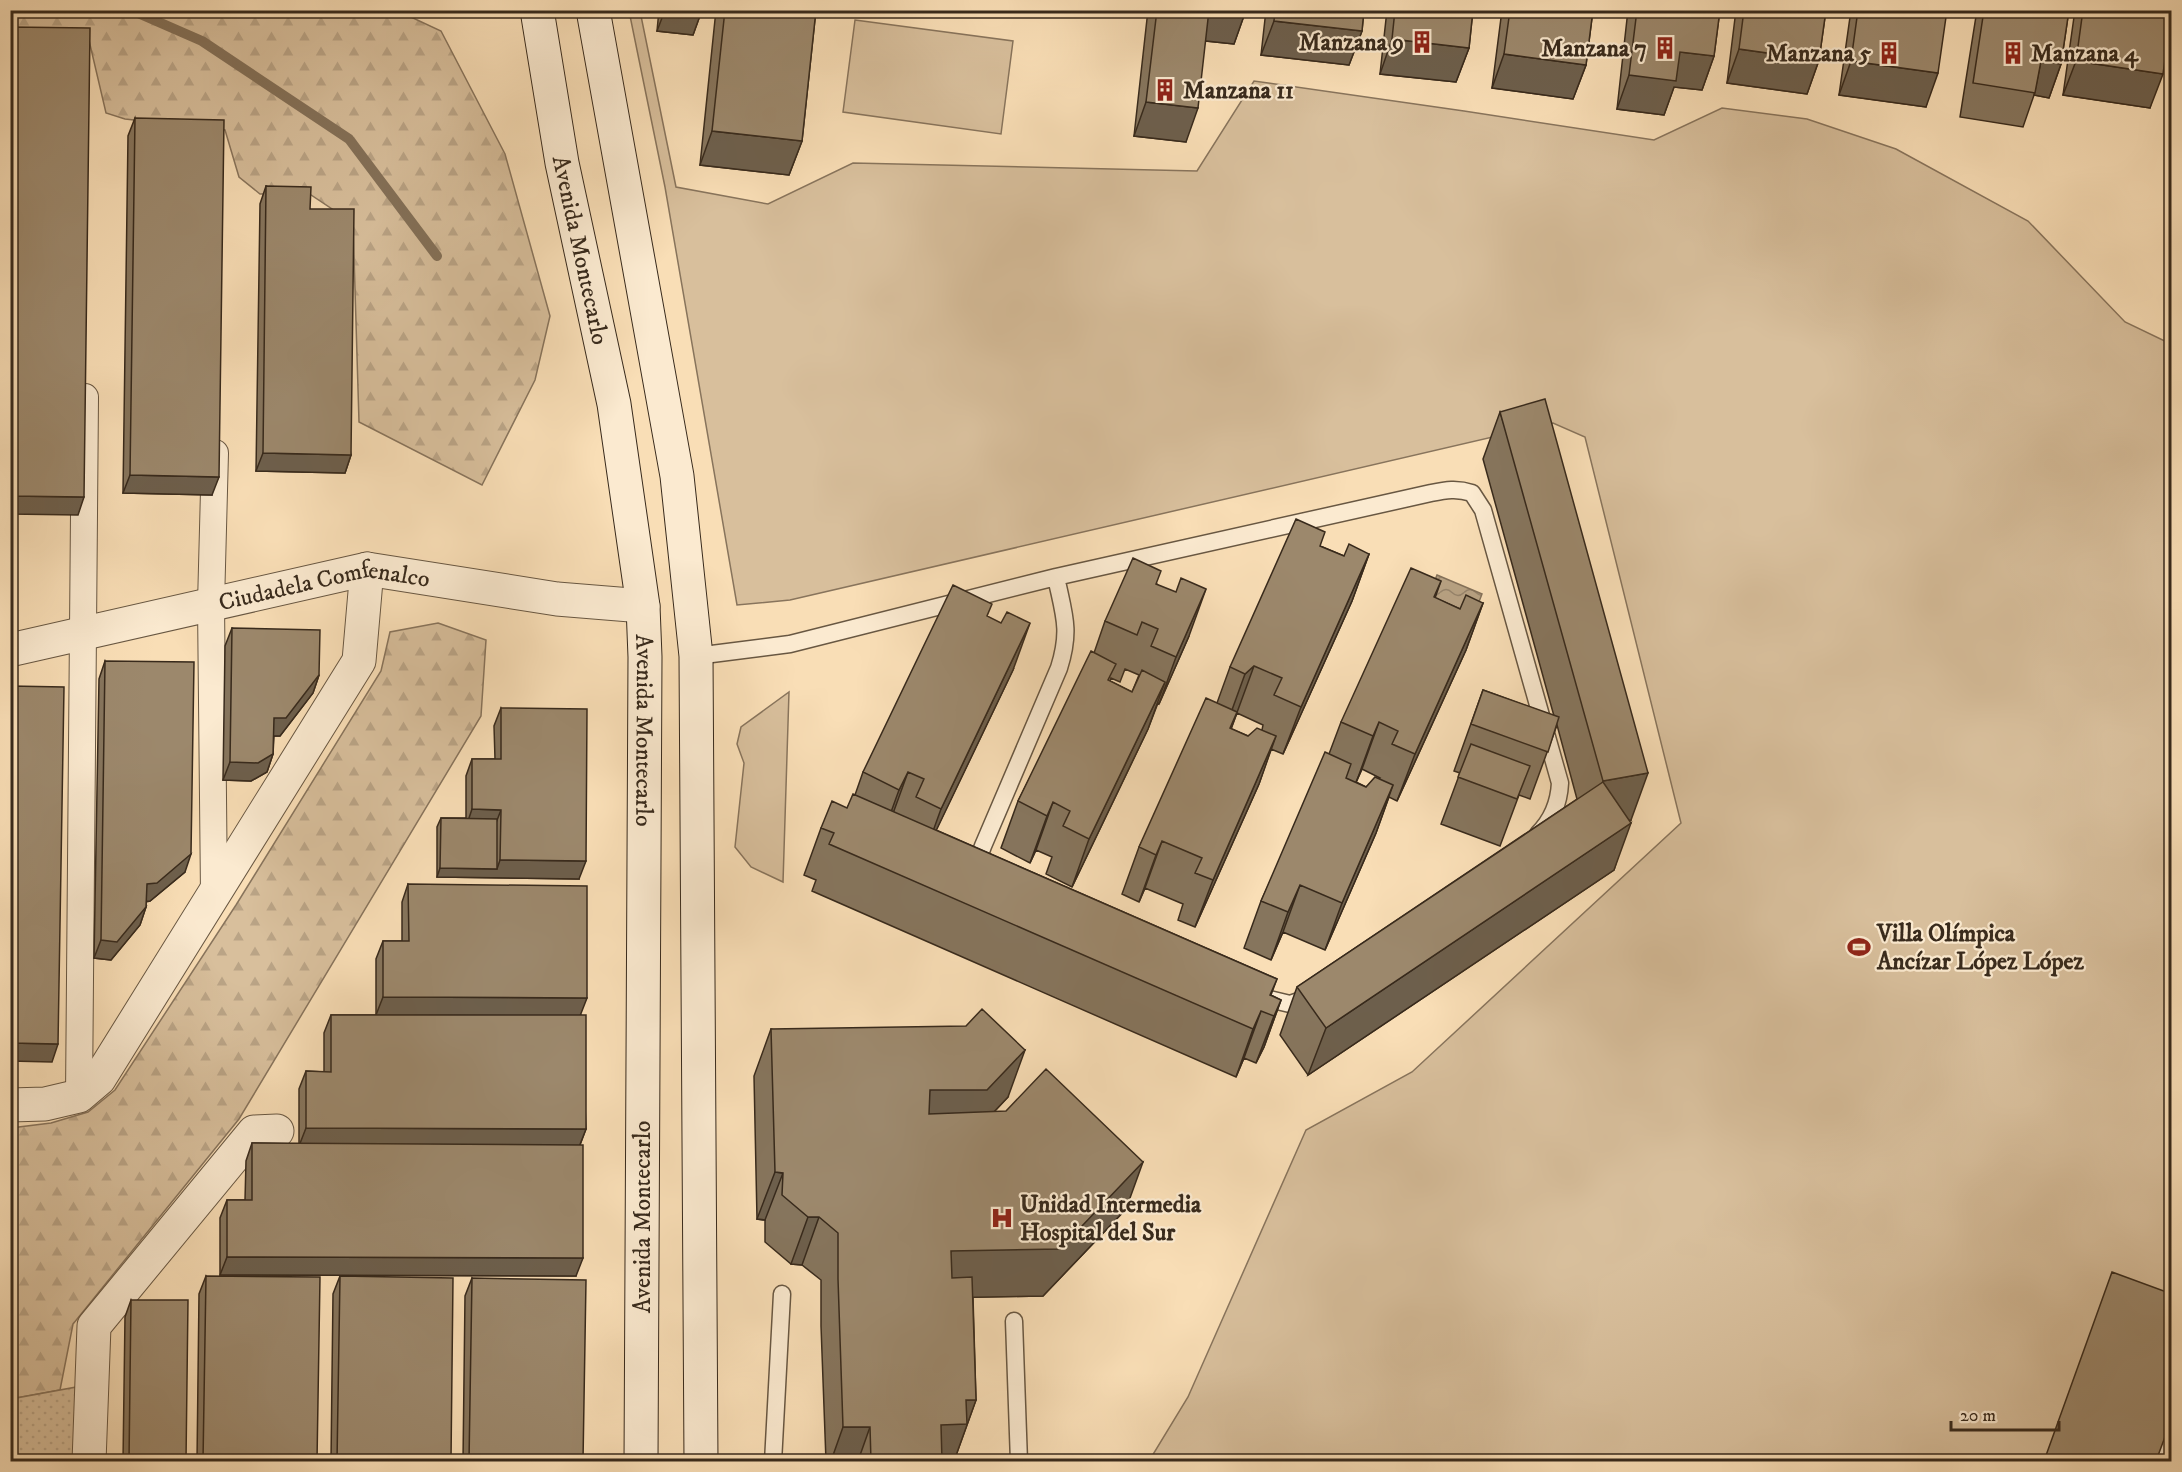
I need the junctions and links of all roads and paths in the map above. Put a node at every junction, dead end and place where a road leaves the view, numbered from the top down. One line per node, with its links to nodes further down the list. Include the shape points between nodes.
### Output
1 (537, 10): 8 (main road, Avenida Montecarlo, via 562,163 614,404)
2 (593, 10): 11 (main road, Avenida Montecarlo, via 677,476)
3 (85, 370): 9 (street)
4 (216, 425): 7 (street)
5 (367, 569): 7 (main road, Ciudadela Comfenalco); 8 (main road, Ciudadela Comfenalco, via 557,598); 14 (main road, via 359,661)
6 (1056, 577): 11 (lane, via 790,644); 12 (lane, via 1451,489 1472,493 1483,510 1560,783 1555,810); 13 (lane, via 1067,625 1065,648 978,860 978,872)
7 (211, 604): 9 (main road, Ciudadela Comfenalco); 14 (street)
8 (643, 606): 24 (main road, Avenida Montecarlo)
9 (84, 633): 10 (main road, Ciudadela Comfenalco); 17 (street)
10 (10, 650)
11 (696, 656): 25 (main road, Avenida Montecarlo)
12 (1528, 844)
13 (989, 884)
14 (214, 895): 17 (main road, via 99,1079)
15 (1327, 988): 16 (lane, via 1307,1000 1290,1004)
16 (1245, 991)
17 (79, 1096): 18 (main road, via 45,1104)
18 (10, 1105)
19 (276, 1131): 23 (main road, via 254,1132 94,1326)
20 (782, 1294): 26 (lane)
21 (1014, 1321): 27 (lane)
22 (2172, 1448): 28 (street)
23 (89, 1461)
24 (641, 1461)
25 (701, 1461)
26 (773, 1461)
27 (1019, 1461)
28 (2167, 1461)

